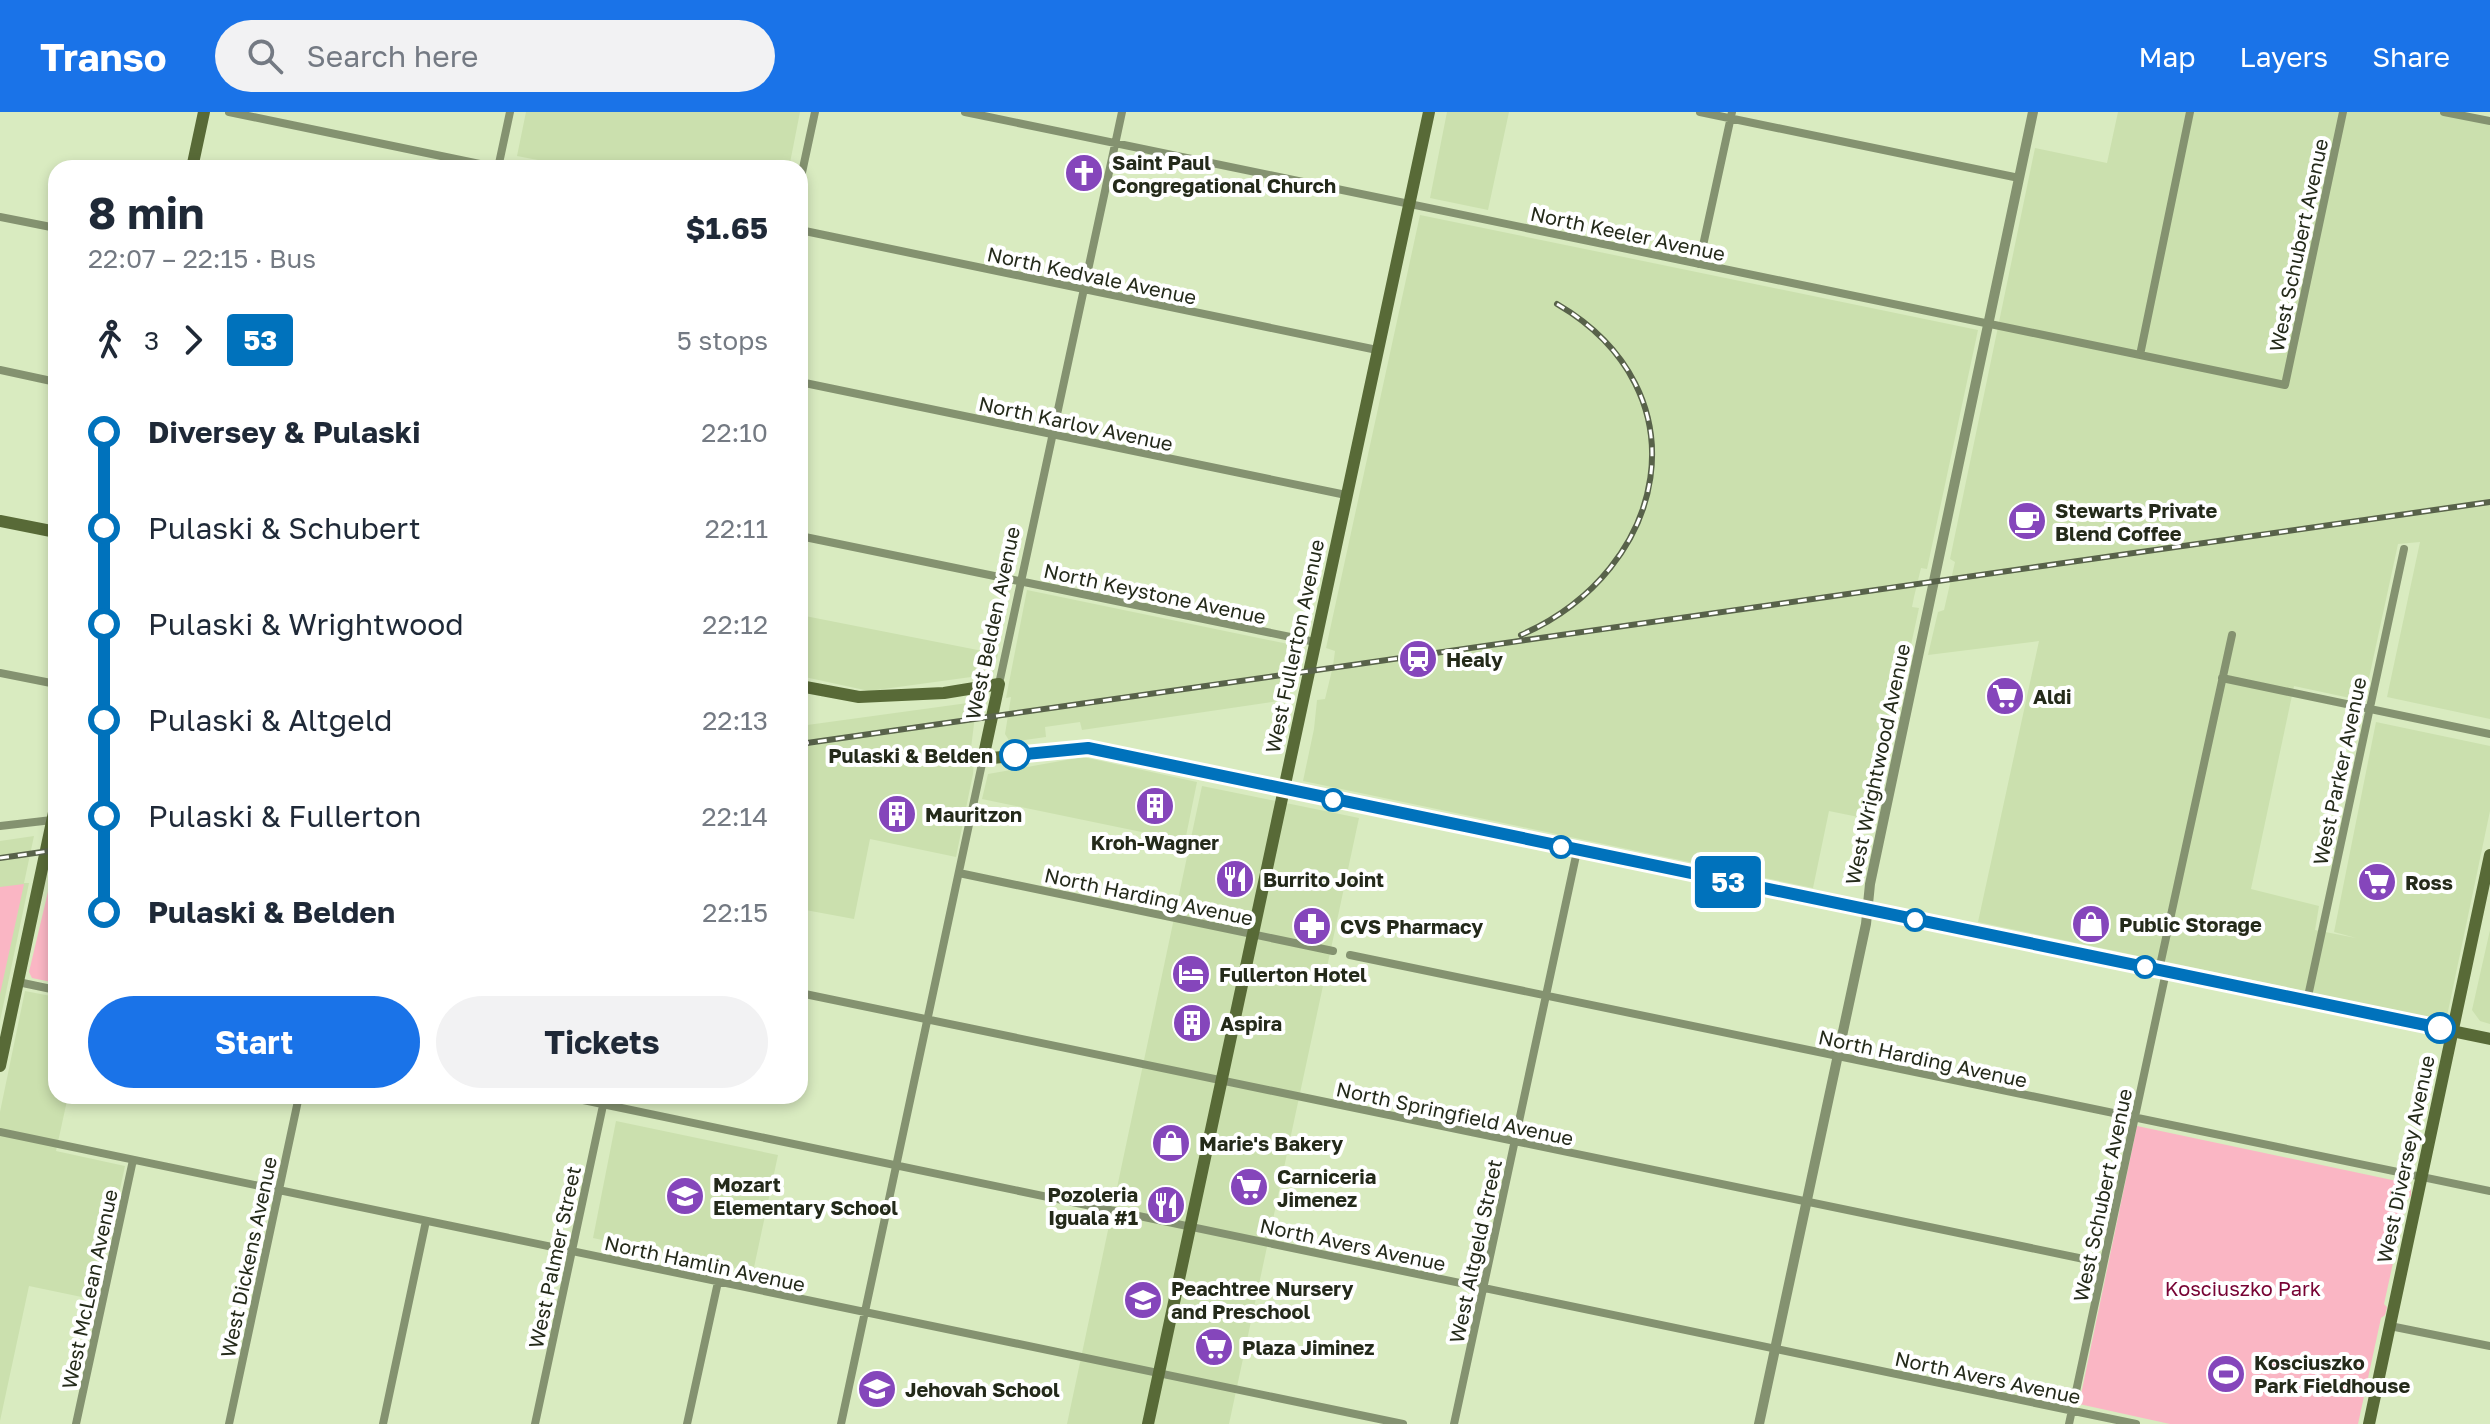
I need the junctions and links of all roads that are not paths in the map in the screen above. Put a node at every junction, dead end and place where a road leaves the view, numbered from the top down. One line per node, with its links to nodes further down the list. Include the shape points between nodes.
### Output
1 (204, 112): 16 (main road)
2 (229, 112): 17 (street)
3 (510, 112): 18 (street)
4 (815, 112): 19 (street)
5 (965, 112): 15 (street, North Keeler Avenue)
6 (1122, 112): 15 (street, West Belden Avenue)
7 (1429, 112): 21 (main road, West Fullerton Avenue)
8 (1700, 112): 13 (street)
9 (2033, 112): 20 (street, West Wrightwood Avenue)
10 (2190, 112): 29 (street)
11 (2343, 112): 33 (street, West Schubert Avenue)
12 (2444, 112): 14 (street)
13 (1732, 115): 20 (street); 25 (street)
14 (2490, 121)
15 (1115, 143): 21 (street, North Keeler Avenue); 26 (street, West Belden Avenue)
16 (194, 160)
17 (460, 160)
18 (500, 160)
19 (805, 160)
20 (2019, 178): 27 (street, West Wrightwood Avenue)
21 (1409, 204): 25 (street, North Keeler Avenue); 28 (main road, West Fullerton Avenue)
22 (0, 217): 23 (street)
23 (48, 226)
24 (808, 232): 26 (street, North Kedvale Avenue)
25 (1699, 264): 27 (street, North Keeler Avenue)
26 (1084, 289): 28 (street, North Kedvale Avenue); 34 (street, West Belden Avenue)
27 (1989, 324): 29 (street, North Keeler Avenue); 58 (street, West Wrightwood Avenue)
28 (1377, 350): 35 (main road, West Fullerton Avenue)
29 (2140, 355): 33 (street, North Keeler Avenue)
30 (0, 370): 31 (street)
31 (48, 380)
32 (808, 384): 34 (street, North Karlov Avenue)
33 (2285, 385)
34 (1053, 435): 35 (street, North Karlov Avenue); 40 (street, West Belden Avenue)
35 (1346, 495): 42 (main road, West Fullerton Avenue)
36 (0, 521): 37 (main road)
37 (48, 530)
38 (808, 538): 40 (street, North Keystone Avenue)
39 (2404, 549): 48 (street, West Parker Avenue)
40 (1021, 581): 42 (street, North Keystone Avenue); 46 (street, West Belden Avenue)
41 (2232, 635): 44 (street, West Schubert Avenue)
42 (1315, 642): 51 (main road, West Fullerton Avenue)
43 (0, 673): 45 (street)
44 (2222, 678): 48 (street); 62 (street, West Schubert Avenue)
45 (48, 682)
46 (999, 684): 47 (main road, via 869,697); 50 (main road, West Belden Avenue)
47 (808, 687)
48 (2368, 709): 49 (street); 67 (street, West Parker Avenue)
49 (2490, 734)
50 (983, 759): 51 (main road, via 1088,748); 57 (street, West Belden Avenue)
51 (1283, 789): 55 (main road); 59 (main road, West Fullerton Avenue)
52 (48, 820): 53 (street)
53 (0, 826)
54 (48, 839): 63 (main road)
55 (1577, 851): 58 (main road); 66 (street, West Altgeld Street)
56 (2490, 855): 69 (main road, West Diversey Avenue)
57 (959, 873): 59 (street, North Harding Avenue); 68 (street, West Belden Avenue)
58 (1867, 910): 62 (main road); 71 (street, West Wrightwood Avenue)
59 (1252, 935): 60 (street, North Harding Avenue); 73 (main road, West Fullerton Avenue)
60 (1333, 951)
61 (1350, 955): 66 (street, North Harding Avenue)
62 (2163, 971): 67 (main road); 77 (street, West Schubert Avenue)
63 (18, 982): 64 (street); 72 (main road)
64 (48, 988)
65 (808, 995): 68 (street, North Springfield Avenue)
66 (1546, 996): 71 (street, North Harding Avenue); 79 (street, West Altgeld Street)
67 (2307, 1001): 69 (main road)
68 (928, 1020): 73 (street, North Springfield Avenue); 81 (street, West Belden Avenue)
69 (2453, 1031): 70 (main road); 82 (main road, West Diversey Avenue)
70 (2490, 1039)
71 (1838, 1056): 77 (street, North Harding Avenue); 85 (street, West Wrightwood Avenue)
72 (0, 1066)
73 (1221, 1081): 79 (street, North Springfield Avenue); 87 (main road, West Fullerton Avenue)
74 (297, 1104): 83 (street, West Dickens Avenue)
75 (603, 1104): 88 (street, West Palmer Street)
76 (622, 1104): 81 (street, North Avers Avenue)
77 (2135, 1118): 82 (street, North Harding Avenue); 89 (street, West Schubert Avenue)
78 (0, 1132): 80 (street, North Hamlin Avenue)
79 (1515, 1142): 85 (street, North Springfield Avenue); 91 (street, West Altgeld Street)
80 (133, 1160): 83 (street, North Hamlin Avenue); 98 (street, West McLean Avenue)
81 (897, 1166): 87 (street, North Avers Avenue); 92 (street, West Belden Avenue)
82 (2422, 1177): 84 (street, North Harding Avenue); 93 (main road, West Diversey Avenue)
83 (279, 1190): 86 (street, North Hamlin Avenue); 99 (street, West Dickens Avenue)
84 (2490, 1191)
85 (1806, 1202): 89 (street, North Springfield Avenue); 95 (street, West Wrightwood Avenue)
86 (426, 1221): 88 (street, North Hamlin Avenue); 100 (street)
87 (1190, 1227): 91 (street, North Avers Avenue); 96 (main road, West Fullerton Avenue)
88 (572, 1251): 90 (street, North Hamlin Avenue); 101 (street, West Palmer Street)
89 (2103, 1263): 97 (street, West Schubert Avenue)
90 (718, 1282): 92 (street, North Hamlin Avenue); 102 (street)
91 (1484, 1288): 95 (street, North Avers Avenue); 106 (street, West Altgeld Street)
92 (865, 1312): 96 (street, North Hamlin Avenue); 103 (street, West Belden Avenue)
93 (2390, 1326): 94 (street); 110 (main road, West Diversey Avenue)
94 (2490, 1346)
95 (1775, 1349): 97 (street, North Avers Avenue); 107 (street, West Wrightwood Avenue)
96 (1159, 1373): 104 (main road, West Fullerton Avenue); 105 (street, North Hamlin Avenue)
97 (2072, 1411): 108 (street, West Schubert Avenue); 109 (street, North Avers Avenue)
98 (76, 1424)
99 (229, 1424)
100 (383, 1424)
101 (535, 1424)
102 (687, 1424)
103 (841, 1424)
104 (1148, 1424)
105 (1403, 1424)
106 (1454, 1424)
107 (1759, 1424)
108 (2069, 1424)
109 (2136, 1424)
110 (2369, 1424)

